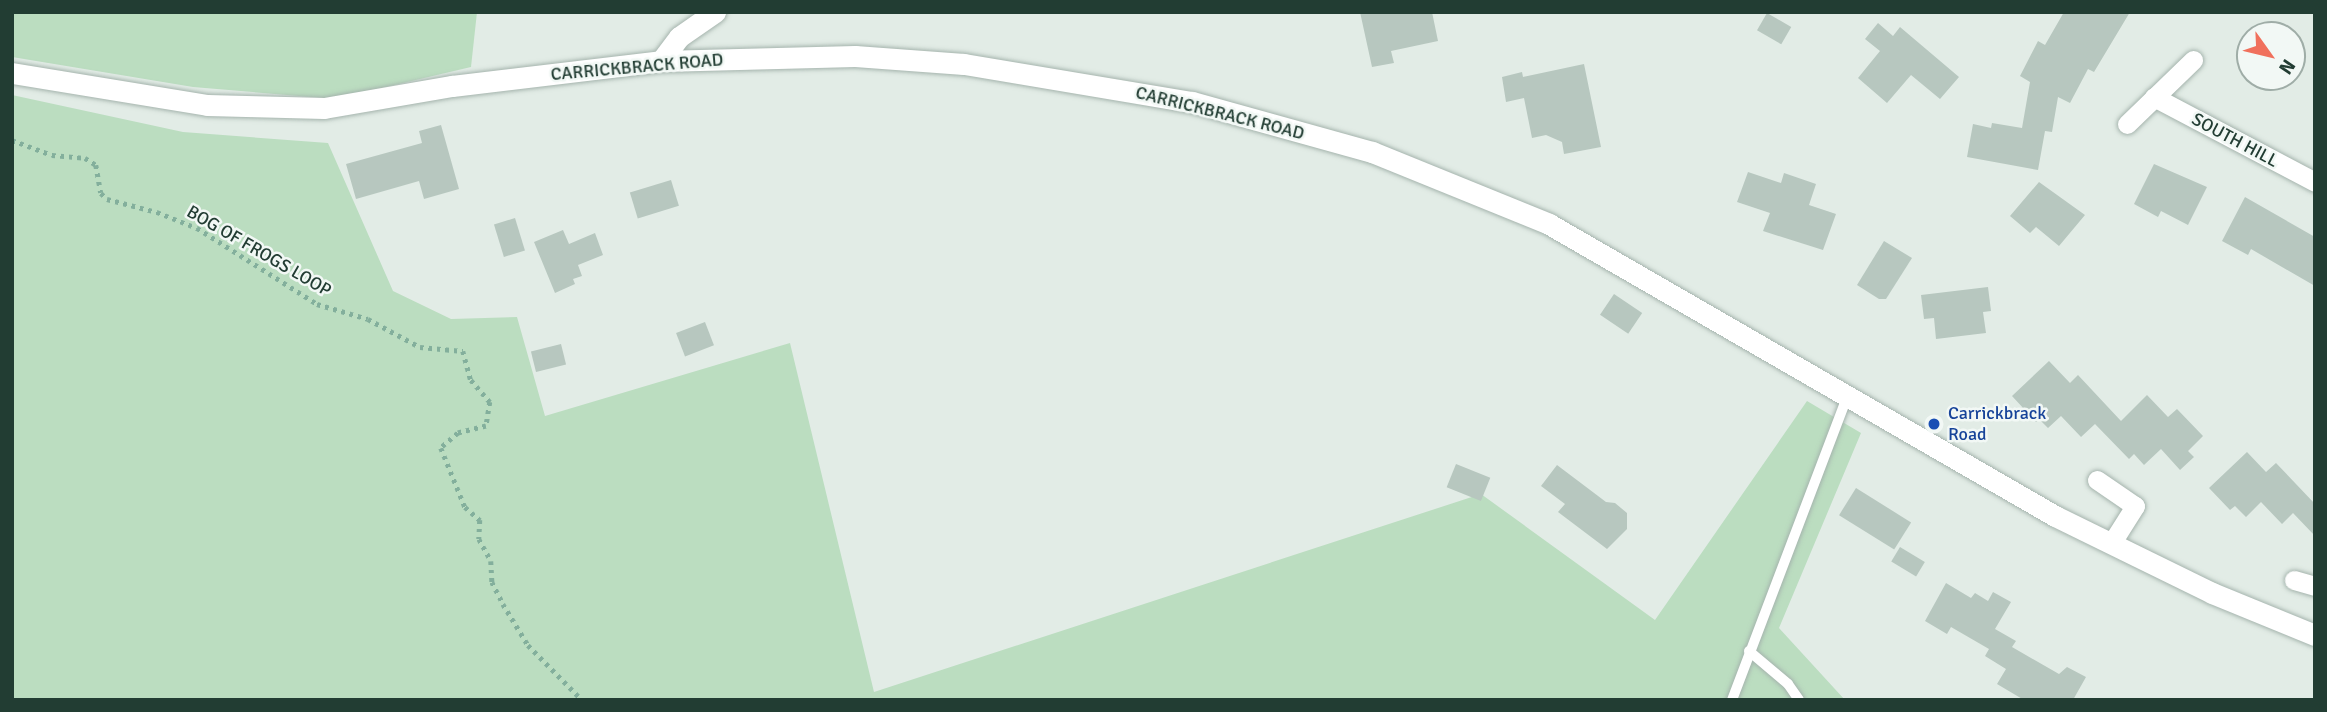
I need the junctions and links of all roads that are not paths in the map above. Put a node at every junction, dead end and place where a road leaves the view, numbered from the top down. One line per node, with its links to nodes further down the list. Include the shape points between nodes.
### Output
1 (715, 12): 3 (main road, via 679,37)
2 (2193, 60): 5 (street)
3 (660, 61): 4 (main road, CARRICKBRACK ROAD, via 464,84 324,108 207,105); 8 (main road, CARRICKBRACK ROAD, via 855,55 964,64 1192,102 1372,152 1549,224)
4 (12, 74)
5 (2154, 97): 6 (street); 7 (street, SOUTH HILL)
6 (2127, 124)
7 (2315, 182)
8 (1847, 398): 10 (main road, CARRICKBRACK ROAD); 14 (lane)
9 (2097, 480): 10 (street, via 2135,506)
10 (2111, 544): 13 (main road, CARRICKBRACK ROAD, via 2212,593)
11 (2294, 580): 12 (street)
12 (2315, 586)
13 (2315, 635)
14 (1749, 651): 15 (lane); 16 (lane)
15 (1732, 700)
16 (1800, 700)

